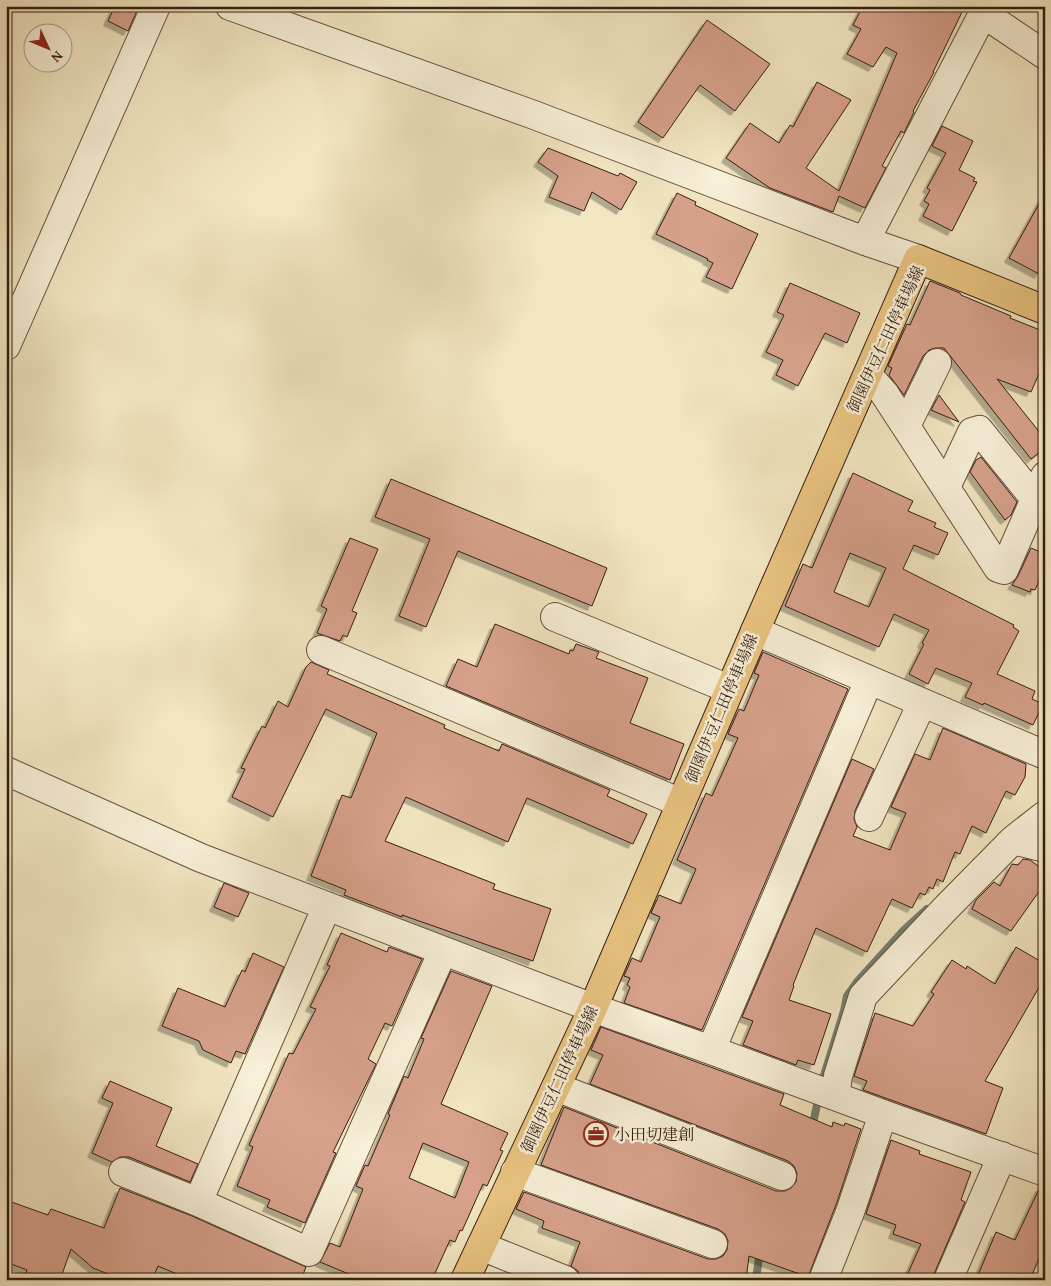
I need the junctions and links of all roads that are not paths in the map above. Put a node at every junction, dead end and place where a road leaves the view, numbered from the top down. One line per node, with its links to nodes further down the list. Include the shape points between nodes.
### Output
1 (156, 6): 8 (street)
2 (230, 6): 5 (street, via 534,115)
3 (986, 10): 4 (street); 5 (street)
4 (1045, 55)
5 (865, 241): 6 (street)
6 (918, 259): 7 (main road, 御園伊豆仁田停車場線); 10 (main road, 御園伊豆仁田停車場線)
7 (1045, 310)
8 (6, 346)
9 (936, 363): 11 (street)
10 (866, 378): 11 (street, via 884,393); 15 (main road, 御園伊豆仁田停車場線)
11 (906, 426): 12 (street)
12 (946, 487): 13 (street, via 972,432 979,430); 13 (street, via 998,568 1004,570)
13 (1040, 488)
14 (555, 617): 18 (street)
15 (755, 631): 17 (street); 18 (main road, 御園伊豆仁田停車場線)
16 (321, 650): 22 (street)
17 (869, 680): 19 (street); 30 (street)
18 (729, 690): 22 (main road, 御園伊豆仁田停車場線)
19 (922, 703): 20 (street); 24 (street)
20 (1045, 755)
21 (6, 771): 27 (street, via 201,858)
22 (681, 803): 29 (main road, 御園伊豆仁田停車場線)
23 (1045, 816): 25 (street)
24 (869, 817)
25 (1013, 840): 26 (street); 32 (street, via 863,996 838,1076)
26 (1045, 848)
27 (327, 906): 28 (street); 39 (street)
28 (443, 951): 29 (street); 39 (street, via 310,1252)
29 (593, 1008): 30 (street); 31 (main road, 御園伊豆仁田停車場線)
30 (711, 1050): 32 (street)
31 (556, 1087): 36 (main road, 御園伊豆仁田停車場線); 38 (street)
32 (835, 1096): 33 (street)
33 (883, 1114): 34 (street); 44 (street)
34 (1002, 1156): 37 (street); 45 (street)
35 (123, 1172): 39 (street)
36 (515, 1172): 40 (street); 41 (main road, 御園伊豆仁田停車場線)
37 (1045, 1172)
38 (782, 1176)
39 (198, 1202)
40 (713, 1244)
41 (481, 1246): 42 (main road, 御園伊豆仁田停車場線); 43 (street)
42 (465, 1280)
43 (565, 1280)
44 (823, 1280)
45 (948, 1280)

